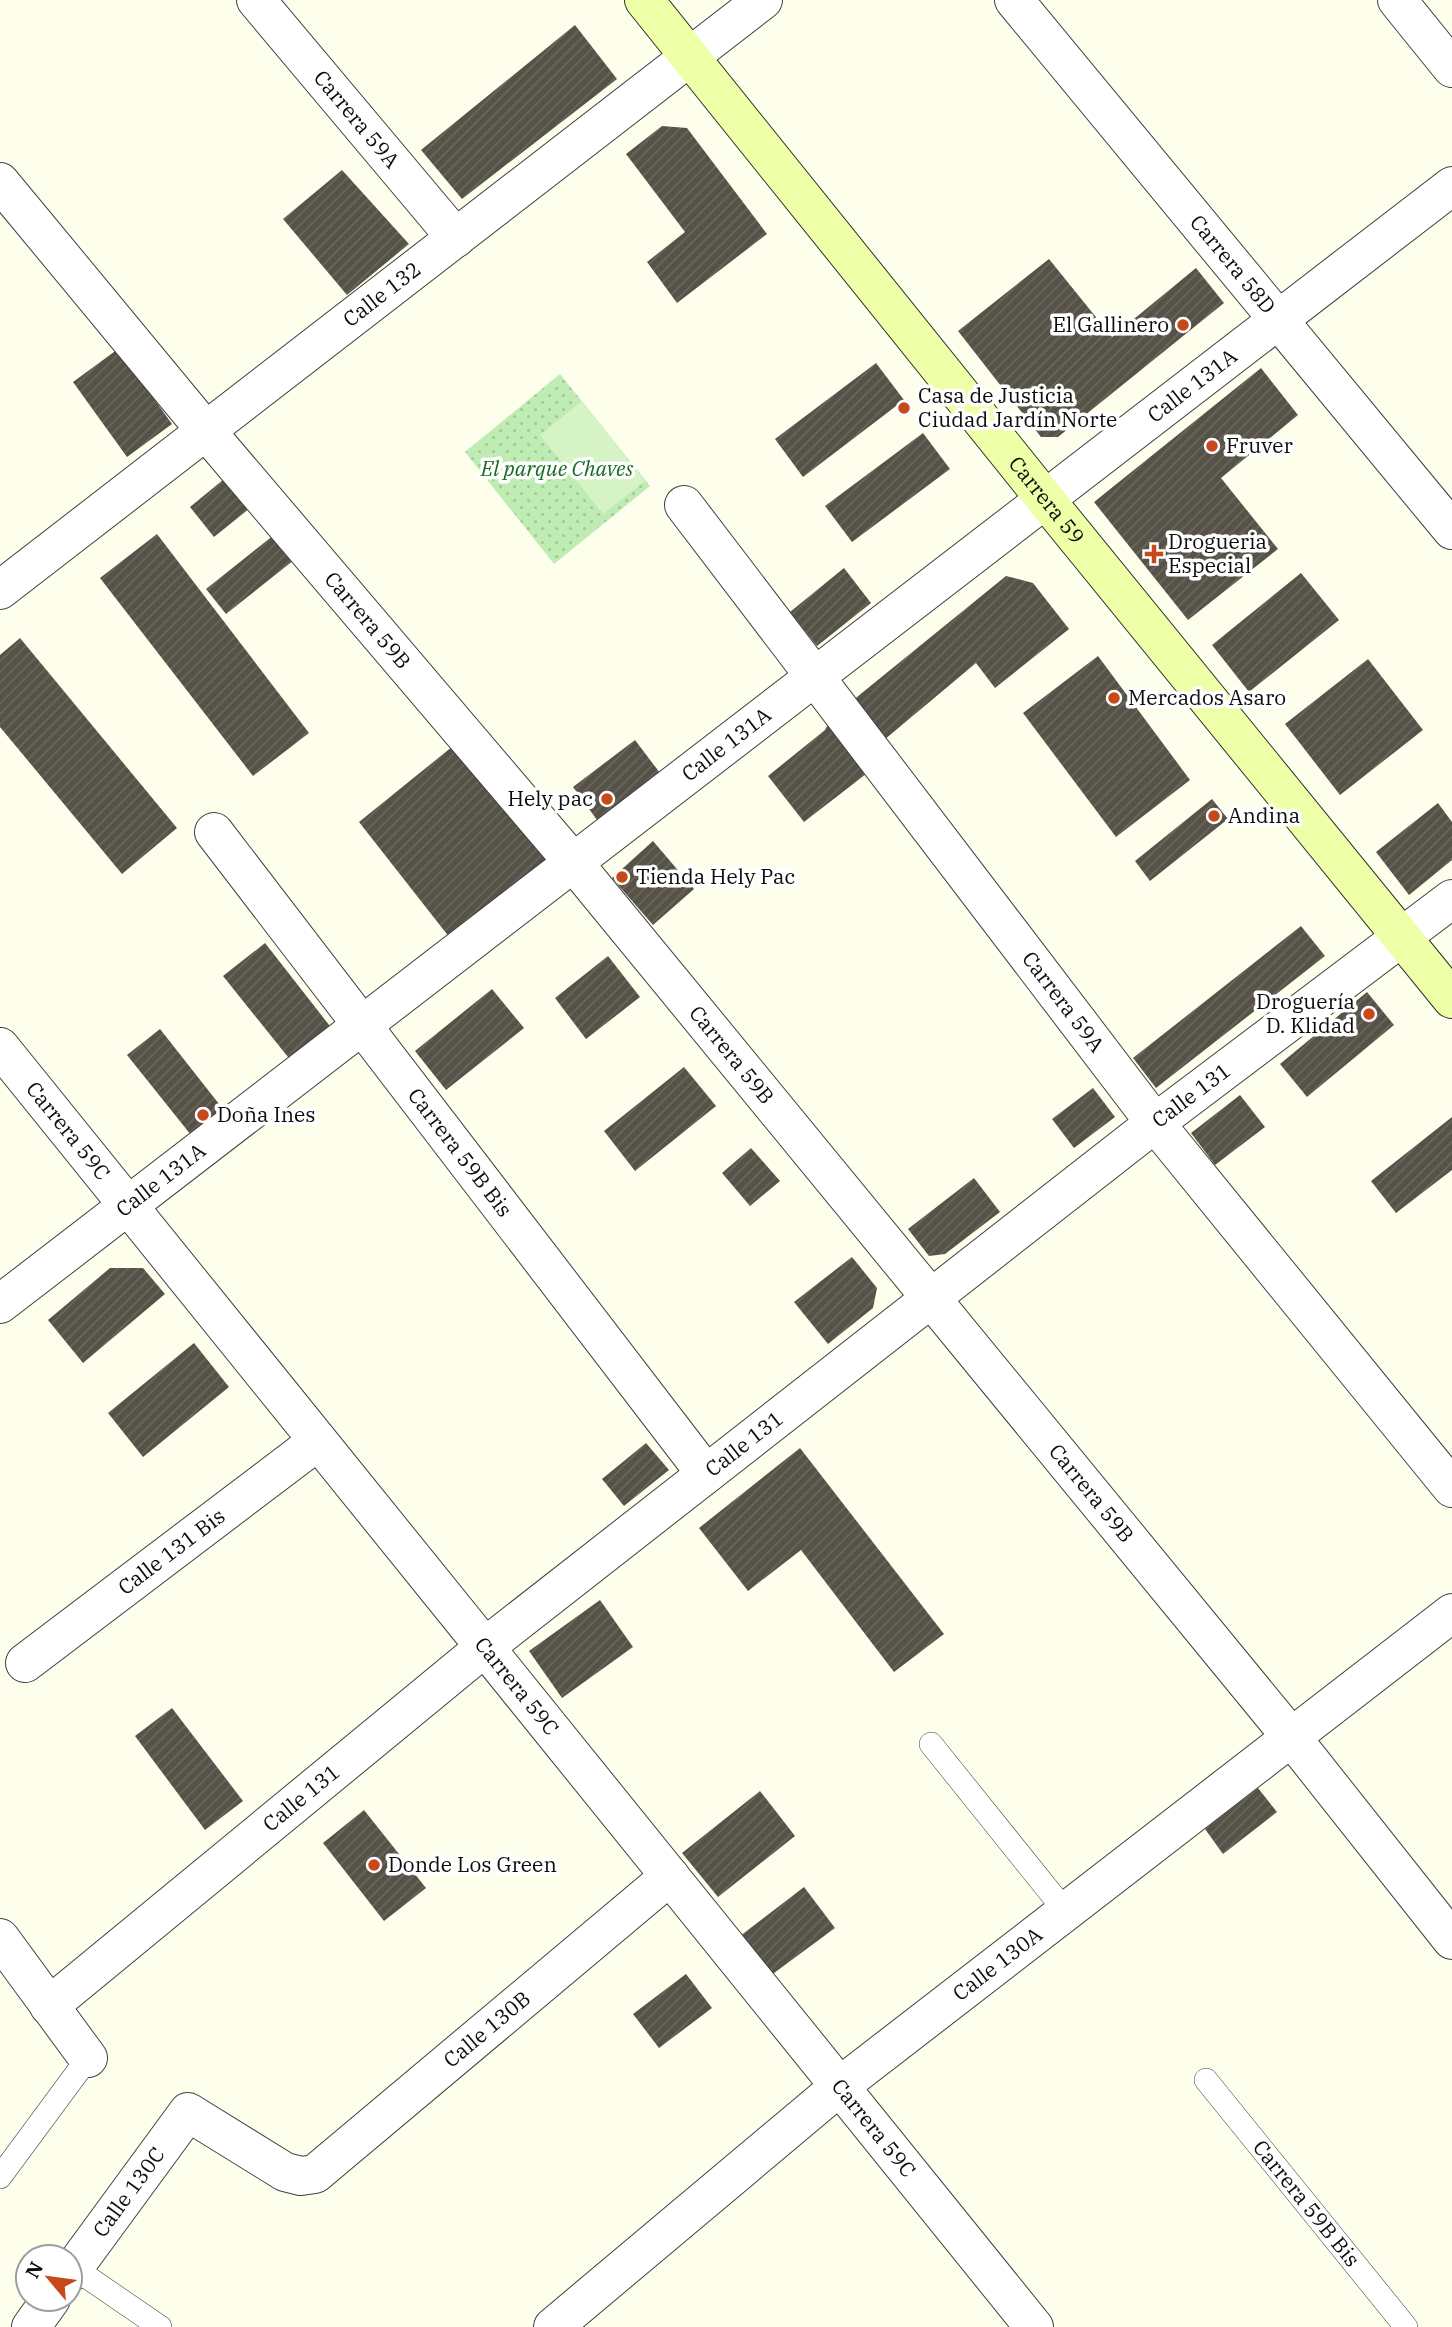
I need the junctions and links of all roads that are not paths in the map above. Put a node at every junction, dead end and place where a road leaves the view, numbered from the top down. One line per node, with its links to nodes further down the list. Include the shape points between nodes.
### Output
1 (256, 0): 10 (street, Carrera 59A)
2 (644, 0): 6 (street, Carrera 59)
3 (763, 0): 6 (street, Calle 132)
4 (1014, 0): 11 (street, Carrera 58D)
5 (1397, 0): 7 (street)
6 (689, 57): 10 (street, Calle 132); 13 (street, Carrera 59)
7 (1452, 68)
8 (0, 182): 12 (street, Carrera 59B)
9 (1452, 186): 11 (street, Calle 131A)
10 (456, 238): 12 (street, Calle 132)
11 (1278, 319): 13 (street, Calle 131A); 15 (street, Carrera 58D)
12 (206, 431): 16 (street, Calle 132); 19 (street, Carrera 59B)
13 (1045, 499): 17 (street, Calle 131A); 21 (street, Carrera 59)
14 (684, 505): 17 (street, Carrera 59A)
15 (1452, 530)
16 (0, 590)
17 (815, 676): 19 (street, Calle 131A); 25 (street, Carrera 59A)
18 (214, 832): 23 (street, Carrera 59B Bis)
19 (573, 862): 23 (street, Calle 131A); 27 (street, Carrera 59B)
20 (1452, 899): 21 (street, Calle 131)
21 (1402, 938): 22 (street, Carrera 59); 25 (street, Calle 131)
22 (1452, 999)
23 (362, 1025): 26 (street, Calle 131A); 30 (street, Carrera 59B Bis)
24 (0, 1047): 26 (street, Carrera 59C)
25 (1155, 1123): 27 (street, Calle 131); 31 (street, Carrera 59A)
26 (128, 1205): 28 (street, Calle 131A); 29 (street, Carrera 59C)
27 (932, 1298): 30 (street, Calle 131); 35 (street, Carrera 59B)
28 (0, 1304)
29 (318, 1441): 33 (street, Carrera 59C); 34 (street, Calle 131 Bis)
30 (706, 1475): 33 (street, Calle 131)
31 (1452, 1488)
32 (1452, 1613): 35 (street, Calle 130A)
33 (485, 1647): 37 (street, Carrera 59C); 41 (street, Calle 131)
34 (25, 1663)
35 (1292, 1738): 38 (street, Calle 130A); 39 (street, Carrera 59B)
36 (932, 1744): 38 (lane)
37 (670, 1876): 44 (street, Carrera 59C); 45 (street, Calle 130B, via 315,2174 285,2172)
38 (1066, 1912): 44 (street, Calle 130A)
39 (1452, 1940)
40 (2, 1944): 41 (street)
41 (50, 2006): 42 (street)
42 (88, 2058): 46 (lane)
43 (1206, 2080): 52 (lane, Carrera 59B Bis)
44 (840, 2086): 50 (street, Calle 130A); 51 (street, Carrera 59C)
45 (188, 2112): 47 (street, Calle 130C)
46 (0, 2177)
47 (84, 2255)
48 (84, 2279): 49 (lane)
49 (160, 2327)
50 (553, 2327)
51 (1034, 2327)
52 (1406, 2327)

